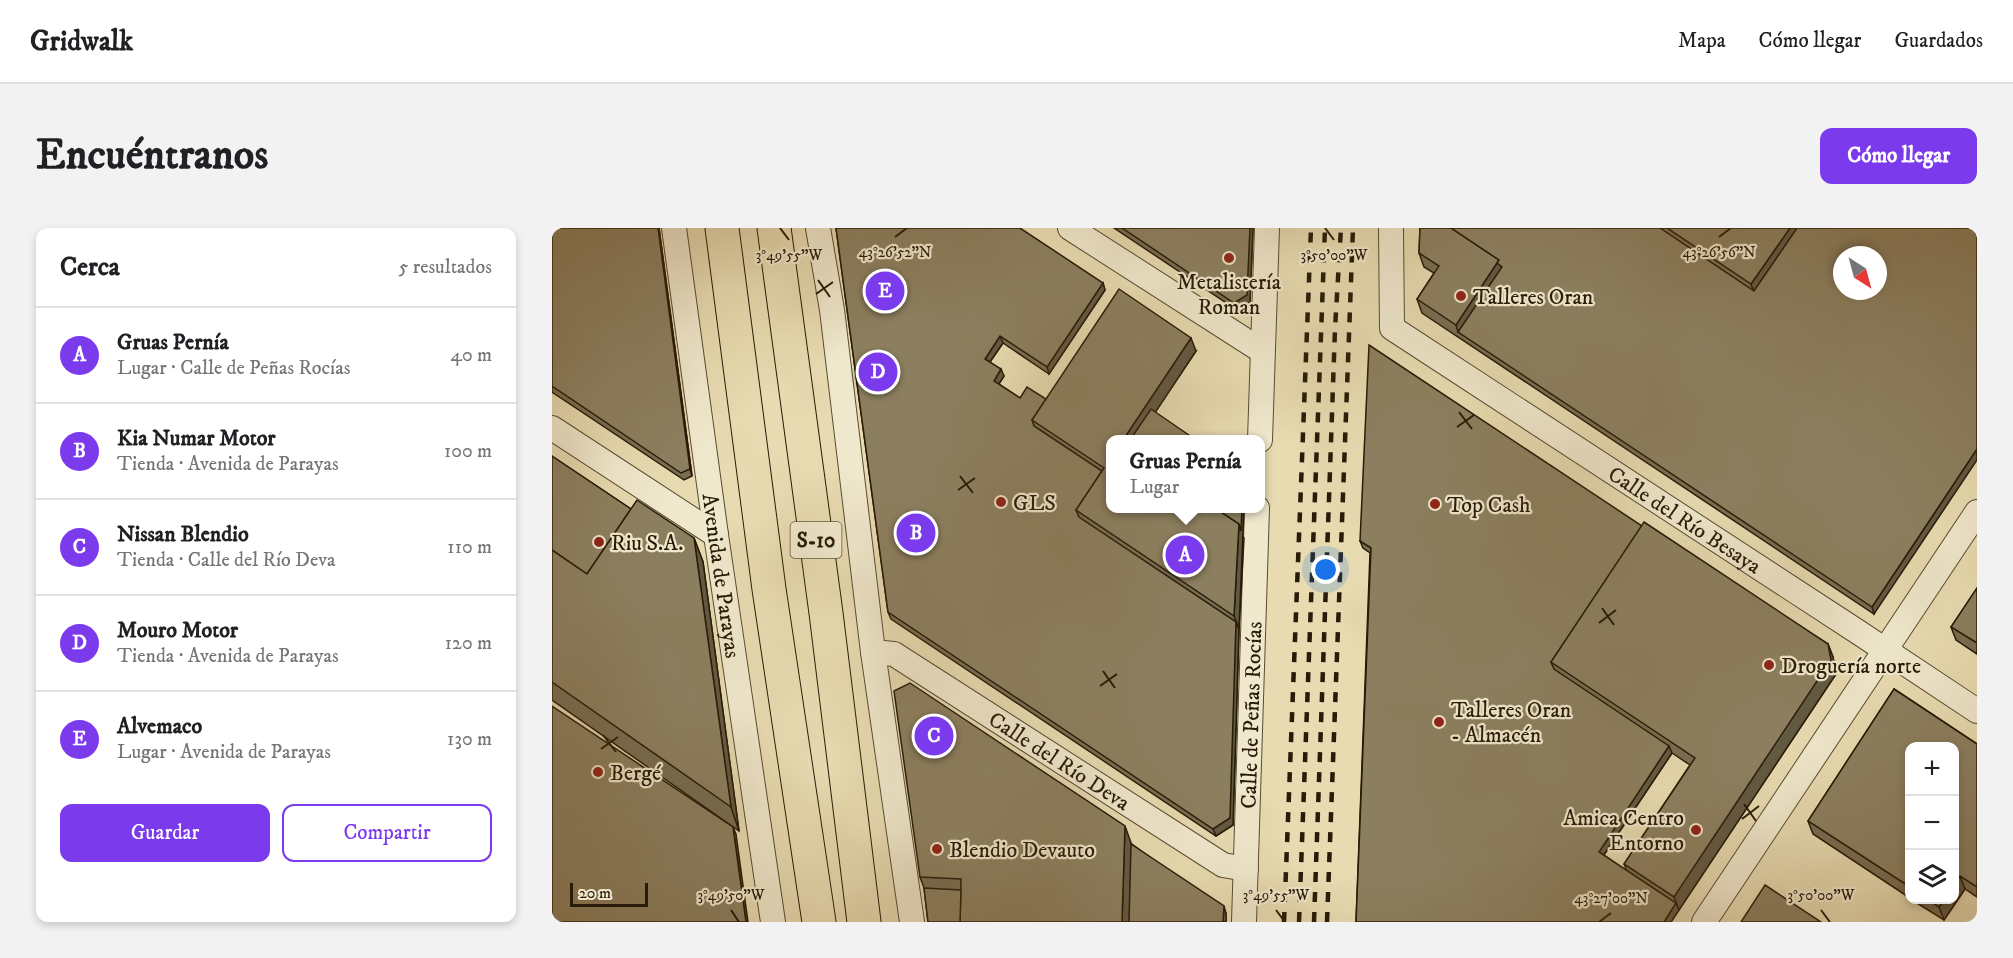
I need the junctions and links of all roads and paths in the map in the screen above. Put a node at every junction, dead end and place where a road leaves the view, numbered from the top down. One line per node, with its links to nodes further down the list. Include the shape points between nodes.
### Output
1 (674, 228): 13 (street, Avenida de Parayas)
2 (722, 228): 20 (highway, S-10)
3 (774, 228): 17 (highway, S-10)
4 (818, 228): 15 (street, via 832,310)
5 (1070, 228): 8 (street)
6 (1268, 228): 8 (street)
7 (1391, 228): 14 (street, Calle del Río Besaya, via 1392,328)
8 (1262, 351): 10 (street)
9 (552, 428): 13 (street)
10 (1260, 435)
11 (1977, 512): 14 (street)
12 (1257, 513): 18 (street, Calle de Peñas Rocías)
13 (716, 535): 19 (street, Avenida de Parayas)
14 (1885, 650): 16 (street, Calle del Río Besaya); 25 (street)
15 (873, 652): 18 (street, Calle del Río Deva, via 894,654 1223,865); 23 (street)
16 (1977, 711)
17 (855, 852): 21 (highway, S-10); 22 (highway)
18 (1246, 869): 24 (street, Calle de Peñas Rocías)
19 (773, 922)
20 (817, 922)
21 (864, 922)
22 (871, 922)
23 (912, 922)
24 (1244, 922)
25 (1704, 922)

